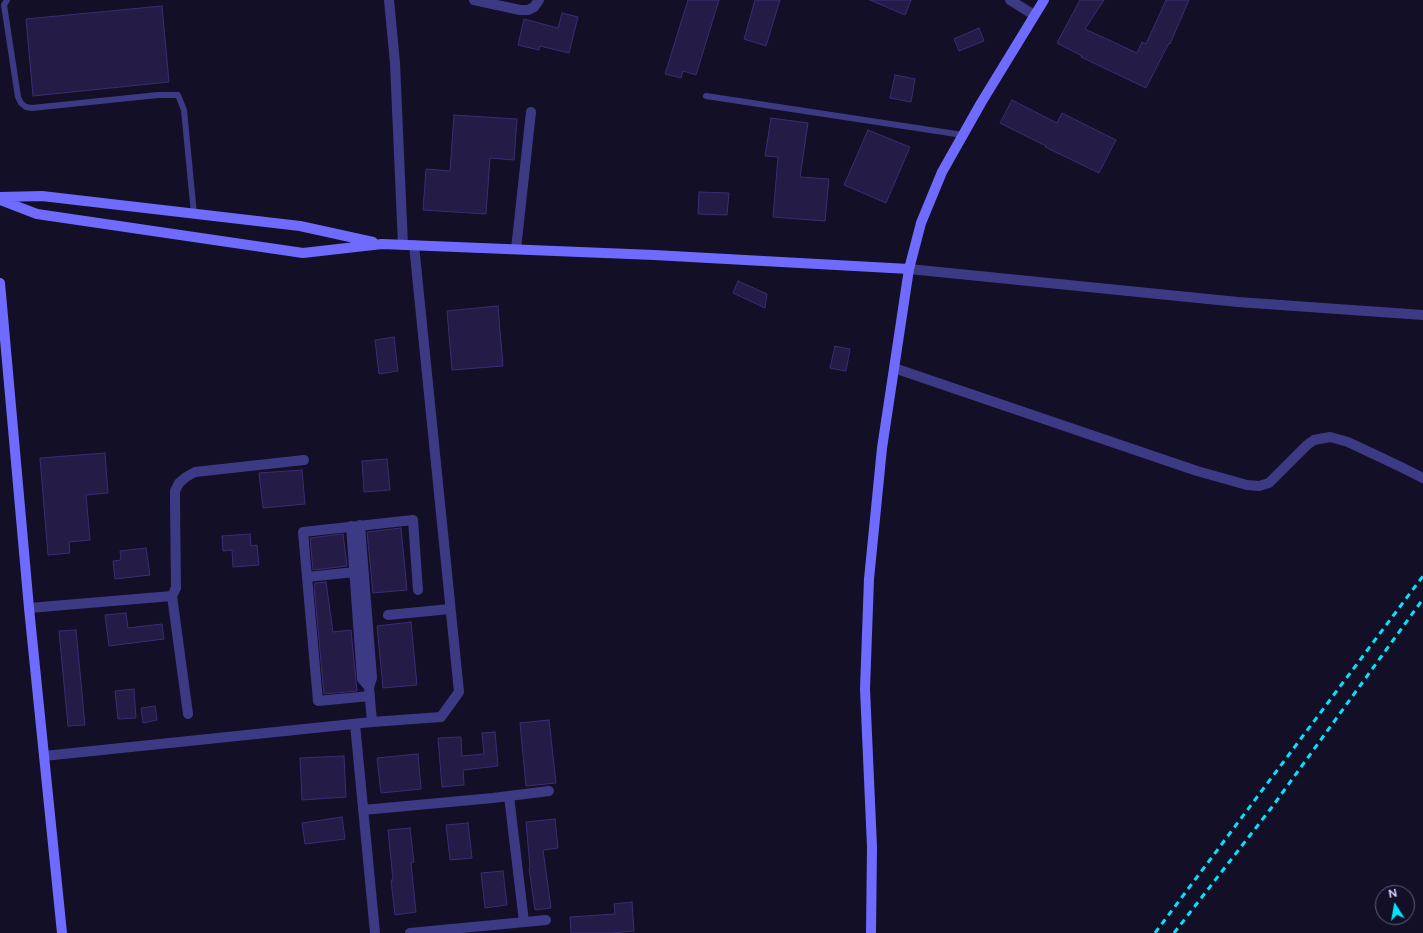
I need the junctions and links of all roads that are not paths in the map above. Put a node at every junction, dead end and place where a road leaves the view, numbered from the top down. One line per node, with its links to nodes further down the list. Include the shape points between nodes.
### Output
1 (7, 0): 13 (lane, via 4,5 18,97 26,107 178,95 184,110)
2 (389, 0): 15 (street, via 395,63)
3 (474, 0): 4 (street, via 528,10)
4 (539, 0)
5 (1010, 0): 7 (street)
6 (1044, 0): 7 (street)
7 (1034, 15): 10 (street)
8 (706, 96): 10 (lane)
9 (531, 112): 17 (street)
10 (963, 135): 18 (street, via 931,197)
11 (0, 197): 13 (street, via 42,196)
12 (0, 200): 14 (street, via 37,214 303,253)
13 (194, 214): 14 (street, via 300,226)
14 (382, 244): 15 (street)
15 (403, 245): 16 (street)
16 (414, 245): 17 (street); 30 (street)
17 (516, 249): 18 (street)
18 (909, 269): 20 (street, via 1238,302); 21 (street)
19 (0, 283): 29 (street)
20 (1423, 315)
21 (894, 368): 23 (street, via 1197,471 1247,485 1259,486 1270,483 1307,445 1314,440 1330,437 1348,442); 46 (street, via 882,448 869,579 865,688 872,847)
22 (304, 460): 28 (street, via 195,472 179,483 175,491 176,588)
23 (1423, 478)
24 (356, 526): 25 (street); 26 (street, via 303,532); 27 (street, via 413,520); 32 (street, via 372,678)
25 (355, 572): 26 (street); 32 (street, via 362,679)
26 (307, 577): 32 (street, via 318,701)
27 (418, 590)
28 (172, 596): 29 (street); 33 (street)
29 (29, 608): 36 (street)
30 (450, 609): 31 (street); 34 (street, via 458,692 441,717)
31 (388, 614)
32 (369, 691): 34 (street)
33 (188, 714)
34 (372, 722): 35 (street)
35 (355, 724): 36 (street); 39 (street)
36 (44, 756): 43 (street)
37 (549, 791): 38 (street)
38 (509, 796): 39 (street); 41 (street)
39 (363, 810): 44 (street)
40 (546, 920): 41 (street)
41 (524, 922): 42 (street)
42 (487, 929): 45 (street)
43 (62, 933)
44 (374, 933)
45 (410, 933)
46 (871, 933)

